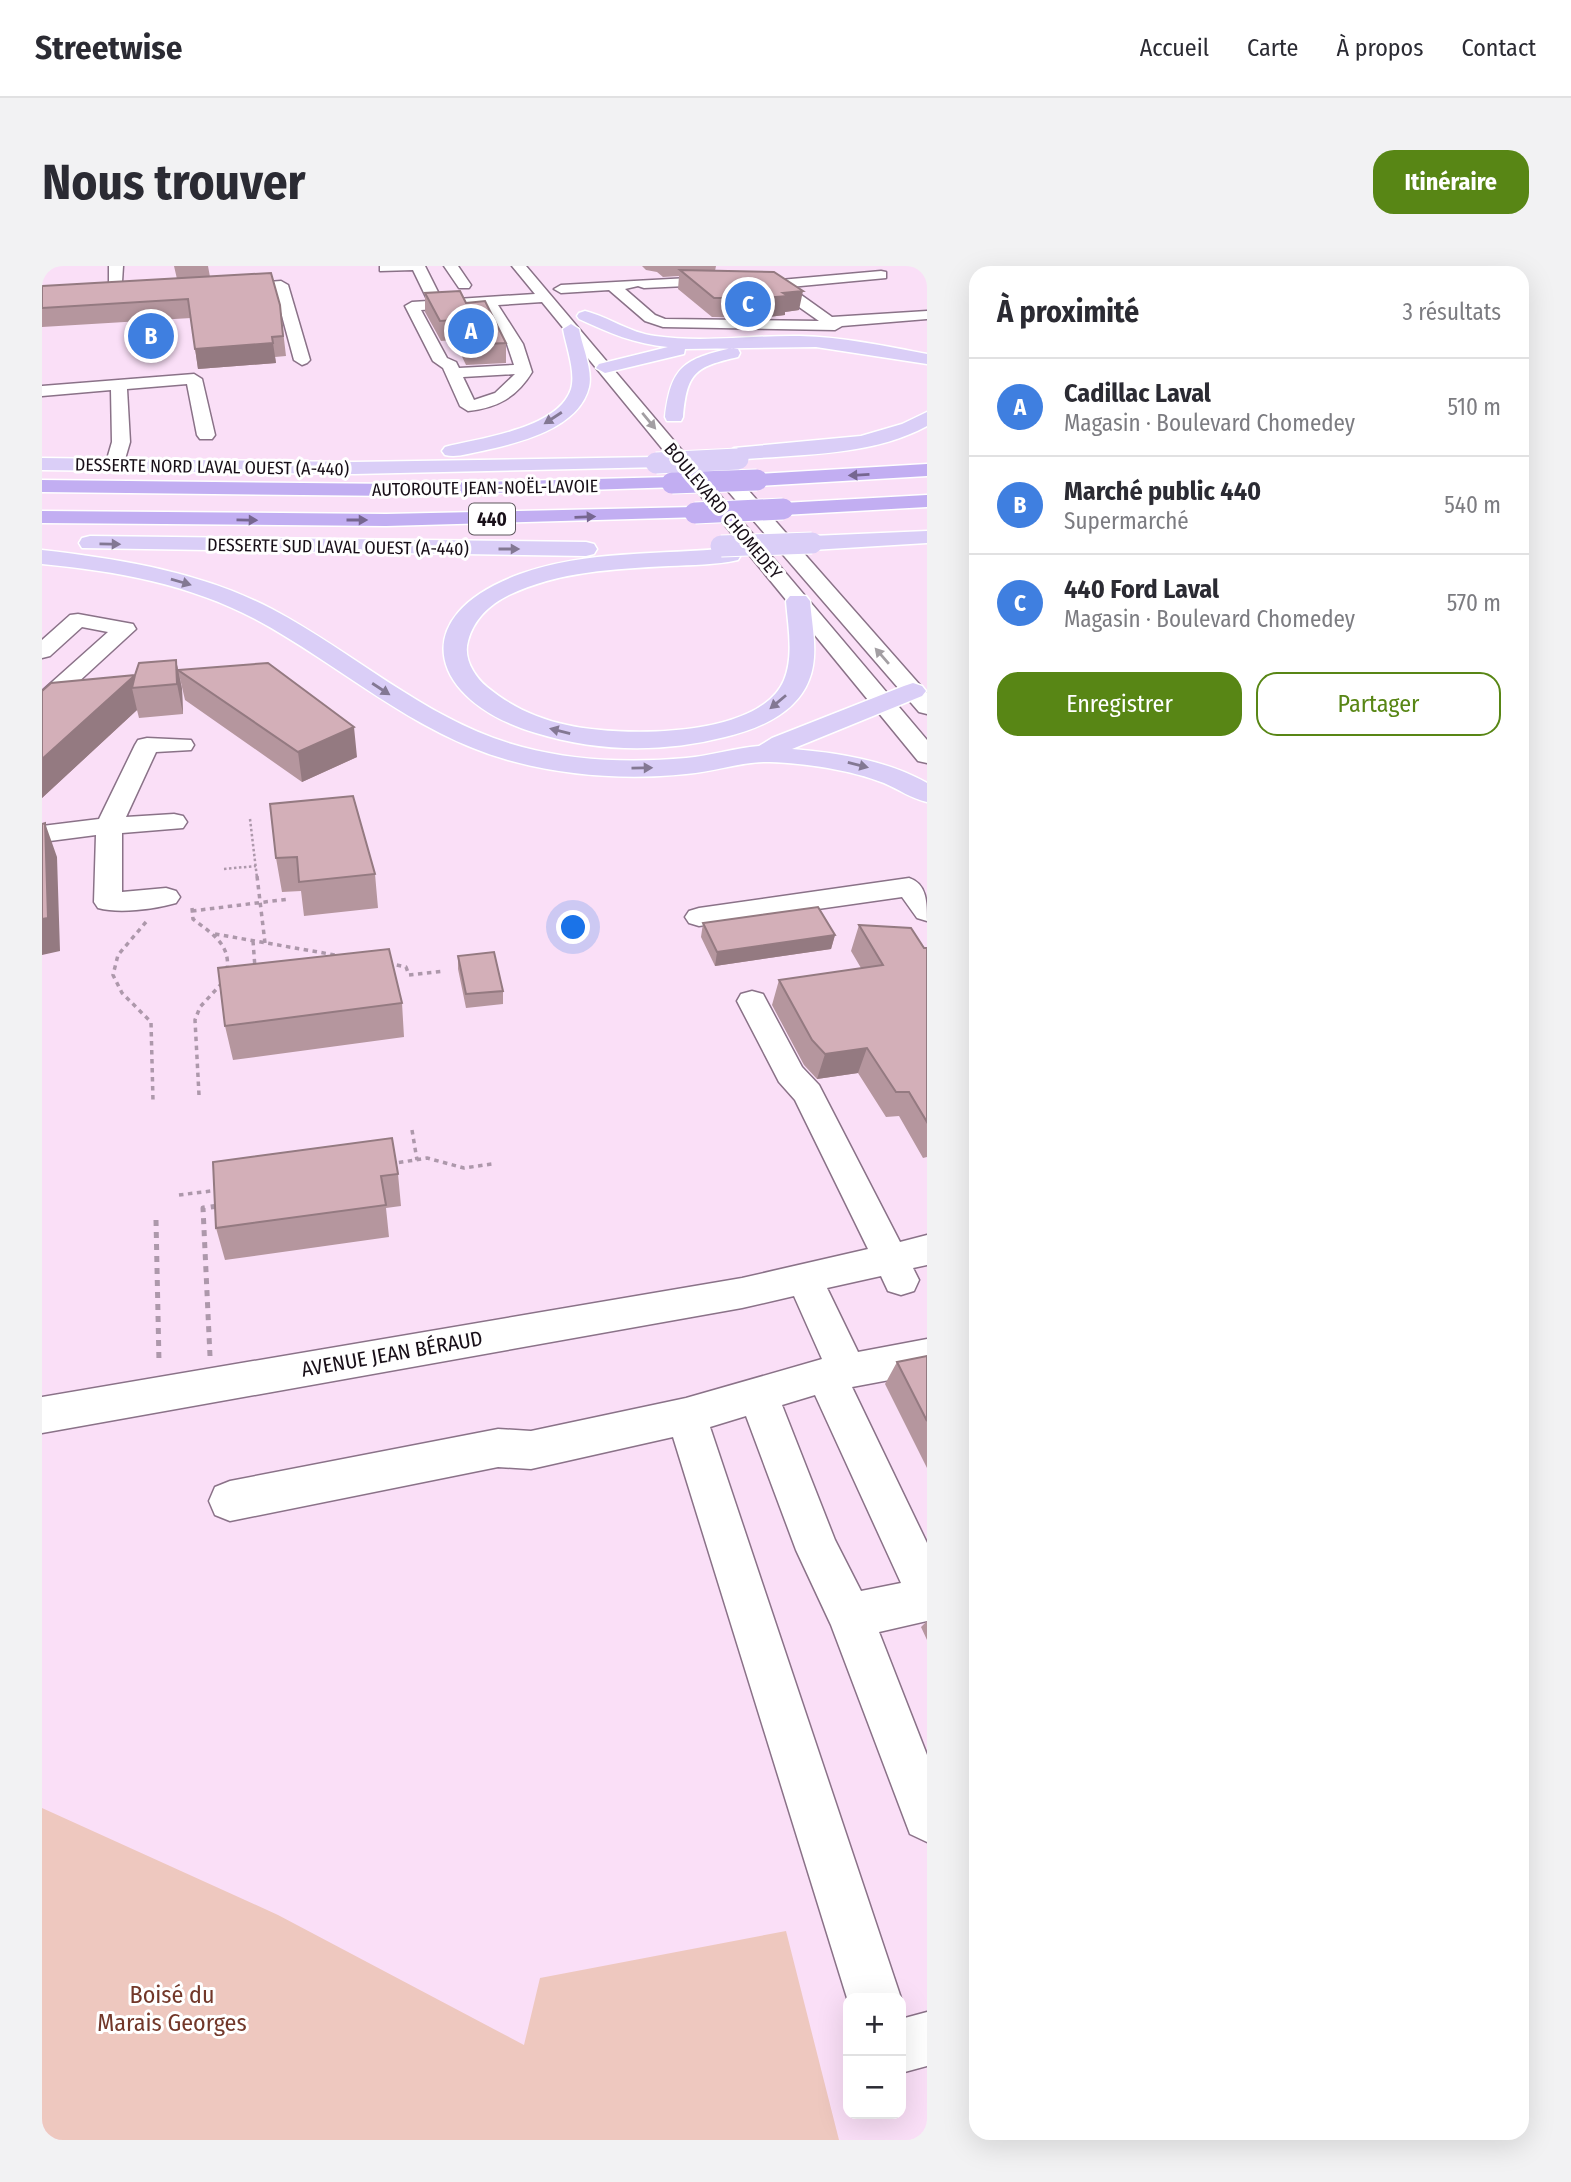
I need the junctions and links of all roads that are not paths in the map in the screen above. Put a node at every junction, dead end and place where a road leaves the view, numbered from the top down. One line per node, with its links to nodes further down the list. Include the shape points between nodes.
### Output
1 (116, 266): 14 (street, via 123,295)
2 (415, 266): 5 (street); 17 (street, via 423,288)
3 (451, 266): 12 (street)
4 (519, 266): 15 (street, BOULEVARD CHOMEDEY)
5 (385, 268)
6 (714, 268): 7 (street); 8 (street)
7 (741, 269)
8 (639, 275): 10 (street); 11 (street); 21 (street)
9 (881, 275): 11 (street)
10 (604, 277): 18 (street, BOULEVARD CHOMEDEY, via 555,283); 21 (street, via 652,320)
11 (776, 284): 20 (street)
12 (464, 285)
13 (209, 290): 25 (street, via 281,285)
14 (98, 296)
15 (546, 298): 16 (street); 22 (street, BOULEVARD CHOMEDEY)
16 (489, 301): 17 (street); 27 (street, via 516,344)
17 (437, 304): 28 (street, via 412,306 441,361 450,365)
18 (585, 316): 23 (main road, via 633,336); 26 (street, BOULEVARD CHOMEDEY)
19 (927, 316): 20 (street)
20 (824, 318): 21 (street, via 765,320 767,326)
21 (691, 325)
22 (572, 329): 26 (street, BOULEVARD CHOMEDEY); 40 (main road, one-way to 40, via 581,381 577,395 551,420 512,437 413,456)
23 (695, 345): 24 (main road, via 816,342); 26 (main road)
24 (927, 359)
25 (302, 360)
26 (622, 368): 51 (street, BOULEVARD CHOMEDEY, one-way to 51)
27 (524, 369): 28 (street); 28 (street, via 514,387 492,401 468,406)
28 (453, 373)
29 (910, 373): 33 (main road, via 831,351 773,348 733,352 685,371 676,388)
30 (119, 385): 31 (street); 35 (street, via 194,379); 39 (street, via 121,442)
31 (42, 391)
32 (658, 400): 33 (street, BOULEVARD CHOMEDEY)
33 (674, 417): 53 (street, BOULEVARD CHOMEDEY, one-way to 33)
34 (927, 418): 37 (main road, via 875,438)
35 (206, 435)
36 (901, 451): 37 (main road, DESSERTE NORD LAVAL OUEST (A-440))
37 (736, 457): 40 (main road, DESSERTE NORD LAVAL OUEST (A-440), bridge, via 435,468)
38 (42, 464): 39 (main road, DESSERTE NORD LAVAL OUEST (A-440))
39 (114, 466): 40 (main road, DESSERTE NORD LAVAL OUEST (A-440))
40 (182, 467)
41 (927, 470): 44 (highway, AUTOROUTE JEAN-NOËL-LAVOIE / 440, one-way to 44, bridge, via 672,484)
42 (42, 475): 44 (highway)
43 (42, 486): 44 (highway, AUTOROUTE JEAN-NOËL-LAVOIE / 440)
44 (398, 490)
45 (927, 501): 46 (highway, AUTOROUTE JEAN-NOËL-LAVOIE / 440, one-way to 45, bridge, via 373,520 695,513)
46 (42, 517)
47 (927, 537): 49 (main road, bridge)
48 (42, 542): 49 (main road, DESSERTE SUD LAVAL OUEST (A-440), one-way to 49)
49 (725, 551): 51 (main road, one-way to 49, via 802,664 793,688 758,716 702,734 632,741 555,730 498,708 458,669 453,645 461,621 479,602 520,581 553,572)
50 (42, 557): 57 (main road, one-way to 57, via 142,572 235,601 285,627 443,727 502,750 573,764 632,768 687,766)
51 (798, 601): 55 (street, BOULEVARD CHOMEDEY)
52 (42, 651): 54 (street, via 78,620 125,629)
53 (920, 699): 55 (main road)
54 (42, 703)
55 (883, 704): 57 (main road); 58 (street, BOULEVARD CHOMEDEY)
56 (182, 745): 61 (street, via 147,745)
57 (765, 754): 59 (main road, one-way to 59, via 857,764)
58 (927, 756)
59 (927, 794)
60 (174, 822): 61 (street)
61 (109, 826): 62 (street); 63 (street, via 108,902)
62 (42, 834)
63 (166, 897)
64 (927, 912): 65 (street, via 909,887)
65 (699, 917)
66 (752, 1001): 68 (street)
67 (927, 1250): 68 (street, AVENUE JEAN BÉRAUD)
68 (906, 1271): 69 (street, AVENUE JEAN BÉRAUD)
69 (806, 1283): 71 (street); 73 (street, AVENUE JEAN BÉRAUD)
70 (927, 1356): 71 (street)
71 (837, 1373): 72 (street); 76 (street)
72 (758, 1394): 74 (street); 78 (street, via 818,1550)
73 (42, 1415)
74 (685, 1416): 75 (street, via 531,1450 498,1448); 80 (street)
75 (230, 1501)
76 (927, 1591)
77 (927, 1599): 78 (street)
78 (850, 1616): 79 (street)
79 (927, 1817)
80 (872, 1993)
81 (927, 2039): 82 (street)
82 (906, 2045)

